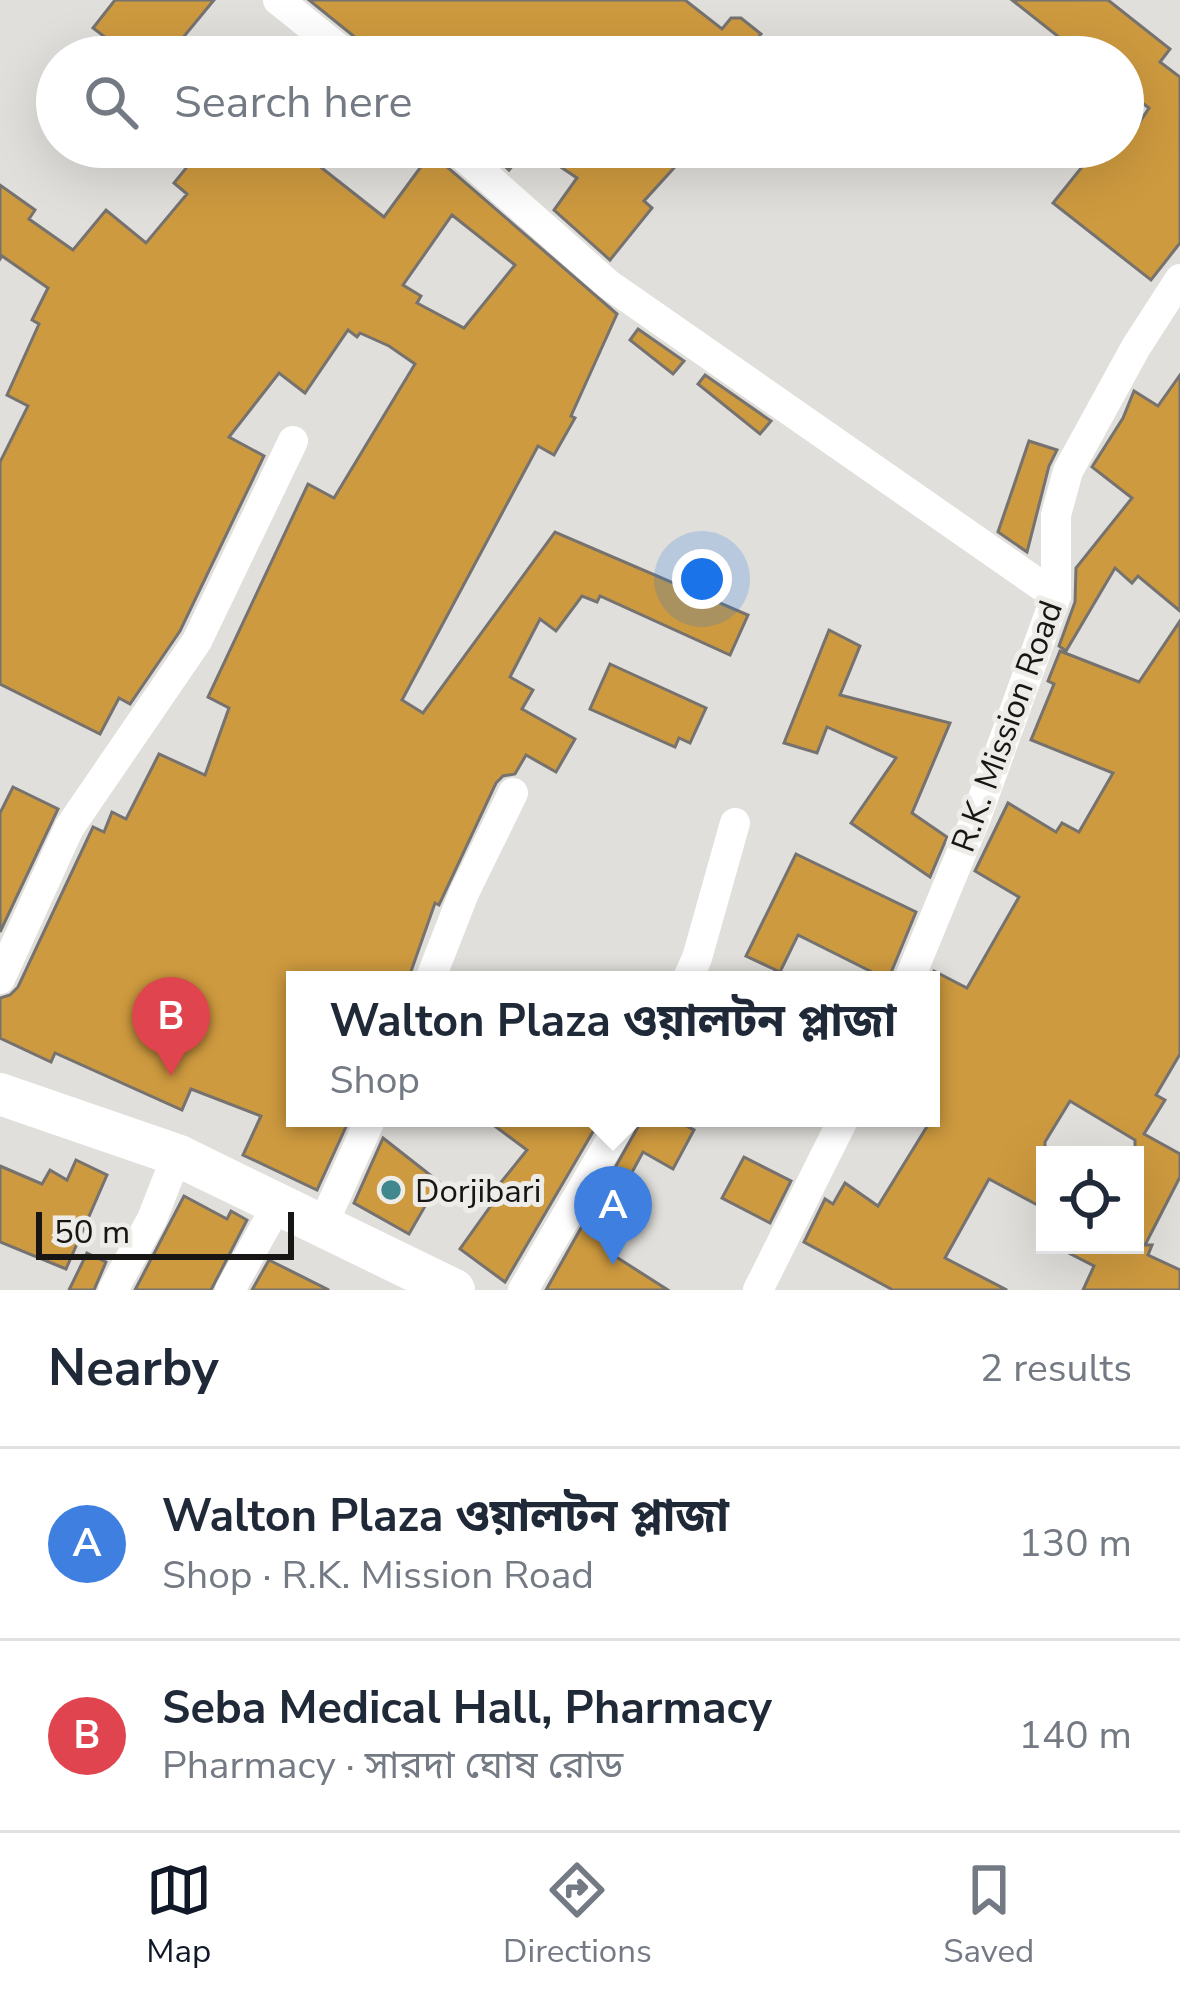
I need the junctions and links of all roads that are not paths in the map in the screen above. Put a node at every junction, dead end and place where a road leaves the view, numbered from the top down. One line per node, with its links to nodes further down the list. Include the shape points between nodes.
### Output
1 (278, 0): 2 (street)
2 (323, 36)
3 (477, 168): 6 (street, via 608,284)
4 (1180, 279): 6 (street, R.K. Mission Road, via 1068,471 1056,515)
5 (293, 441): 12 (street, via 197,641 69,828)
6 (1056, 596): 11 (street, R.K. Mission Road)
7 (513, 793): 9 (street)
8 (735, 823): 10 (street)
9 (434, 971)
10 (692, 971)
11 (913, 971)
12 (0, 979)
13 (0, 1094): 17 (main road)
14 (367, 1127): 19 (street)
15 (619, 1127): 23 (street)
16 (840, 1127): 24 (street)
17 (177, 1155): 18 (main road); 20 (street)
18 (279, 1202): 19 (main road); 21 (street)
19 (323, 1224): 22 (main road)
20 (113, 1290)
21 (230, 1290)
22 (454, 1290)
23 (523, 1290)
24 (758, 1290)

